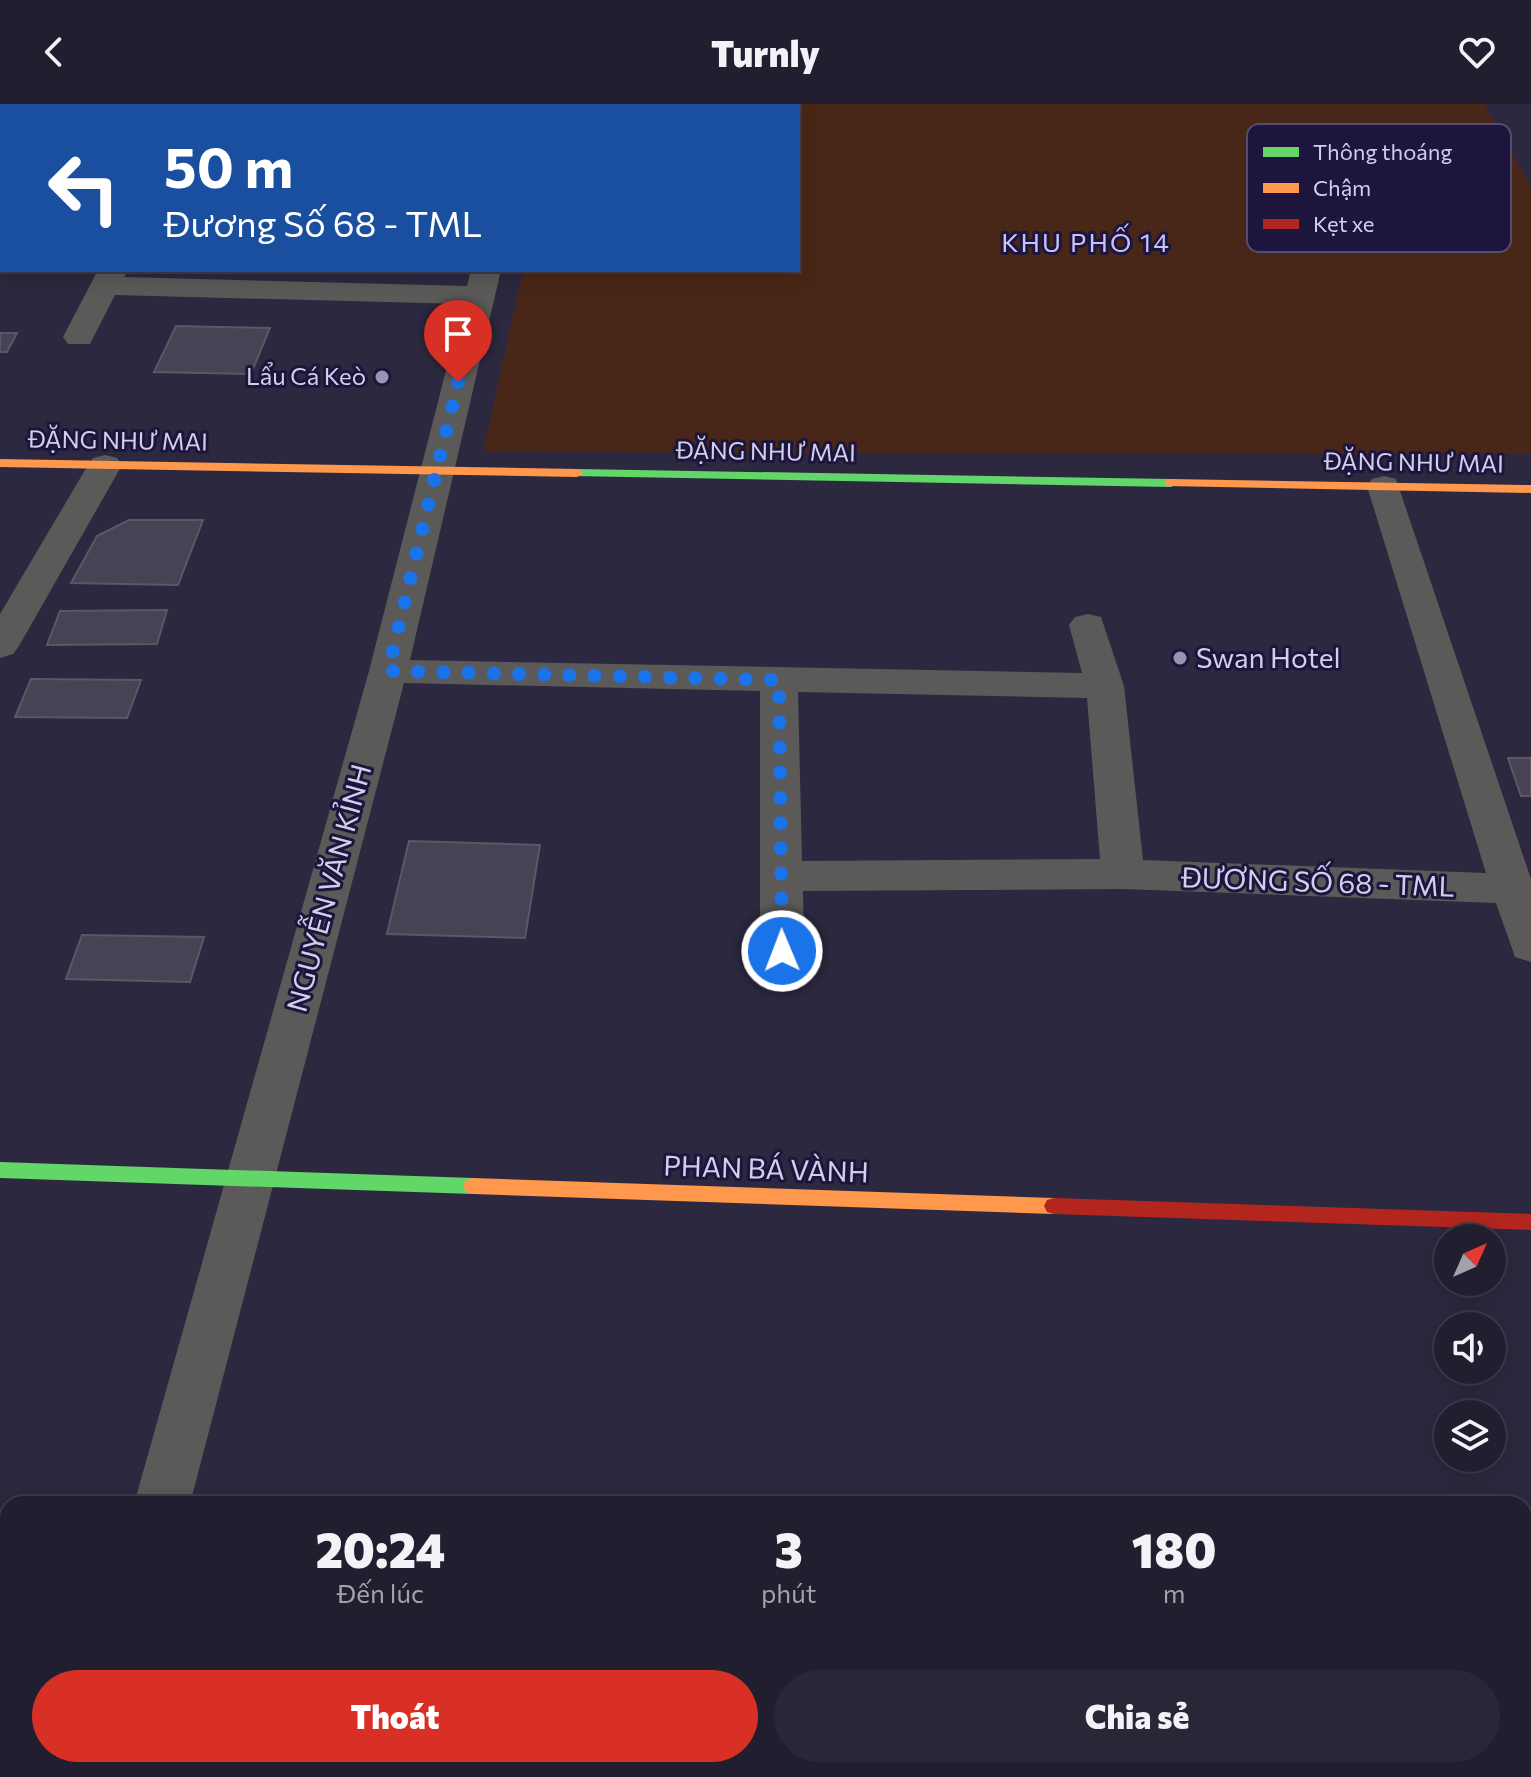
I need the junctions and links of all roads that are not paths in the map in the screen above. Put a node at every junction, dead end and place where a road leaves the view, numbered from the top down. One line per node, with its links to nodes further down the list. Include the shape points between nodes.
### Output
1 (109, 278): 2 (street); 4 (street)
2 (180, 279): 3 (street)
3 (483, 282): 7 (street, NGUYỄN VĂN KỈNH)
4 (79, 337)
5 (0, 463): 6 (street, ĐẶNG NHƯ MAI)
6 (105, 465): 7 (street, ĐẶNG NHƯ MAI); 11 (street)
7 (435, 470): 8 (street, ĐẶNG NHƯ MAI); 12 (street, NGUYỄN VĂN KỈNH)
8 (1384, 486): 9 (street, ĐẶNG NHƯ MAI); 17 (street)
9 (1531, 489)
10 (1088, 625): 14 (street)
11 (0, 646)
12 (388, 671): 13 (street); 21 (street, NGUYỄN VĂN KỈNH)
13 (779, 680): 14 (street); 16 (street)
14 (1105, 686): 15 (street)
15 (1123, 874): 16 (street, ĐƯƠNG SỐ 68 - TML); 17 (street, ĐƯƠNG SỐ 68 - TML)
16 (781, 876): 19 (street)
17 (1513, 889): 18 (street)
18 (1531, 946)
19 (782, 951)
20 (0, 1170): 21 (street, PHAN BÁ VÀNH)
21 (250, 1179): 22 (street, PHAN BÁ VÀNH); 23 (street, NGUYỄN VĂN KỈNH)
22 (1531, 1222)
23 (164, 1496)

